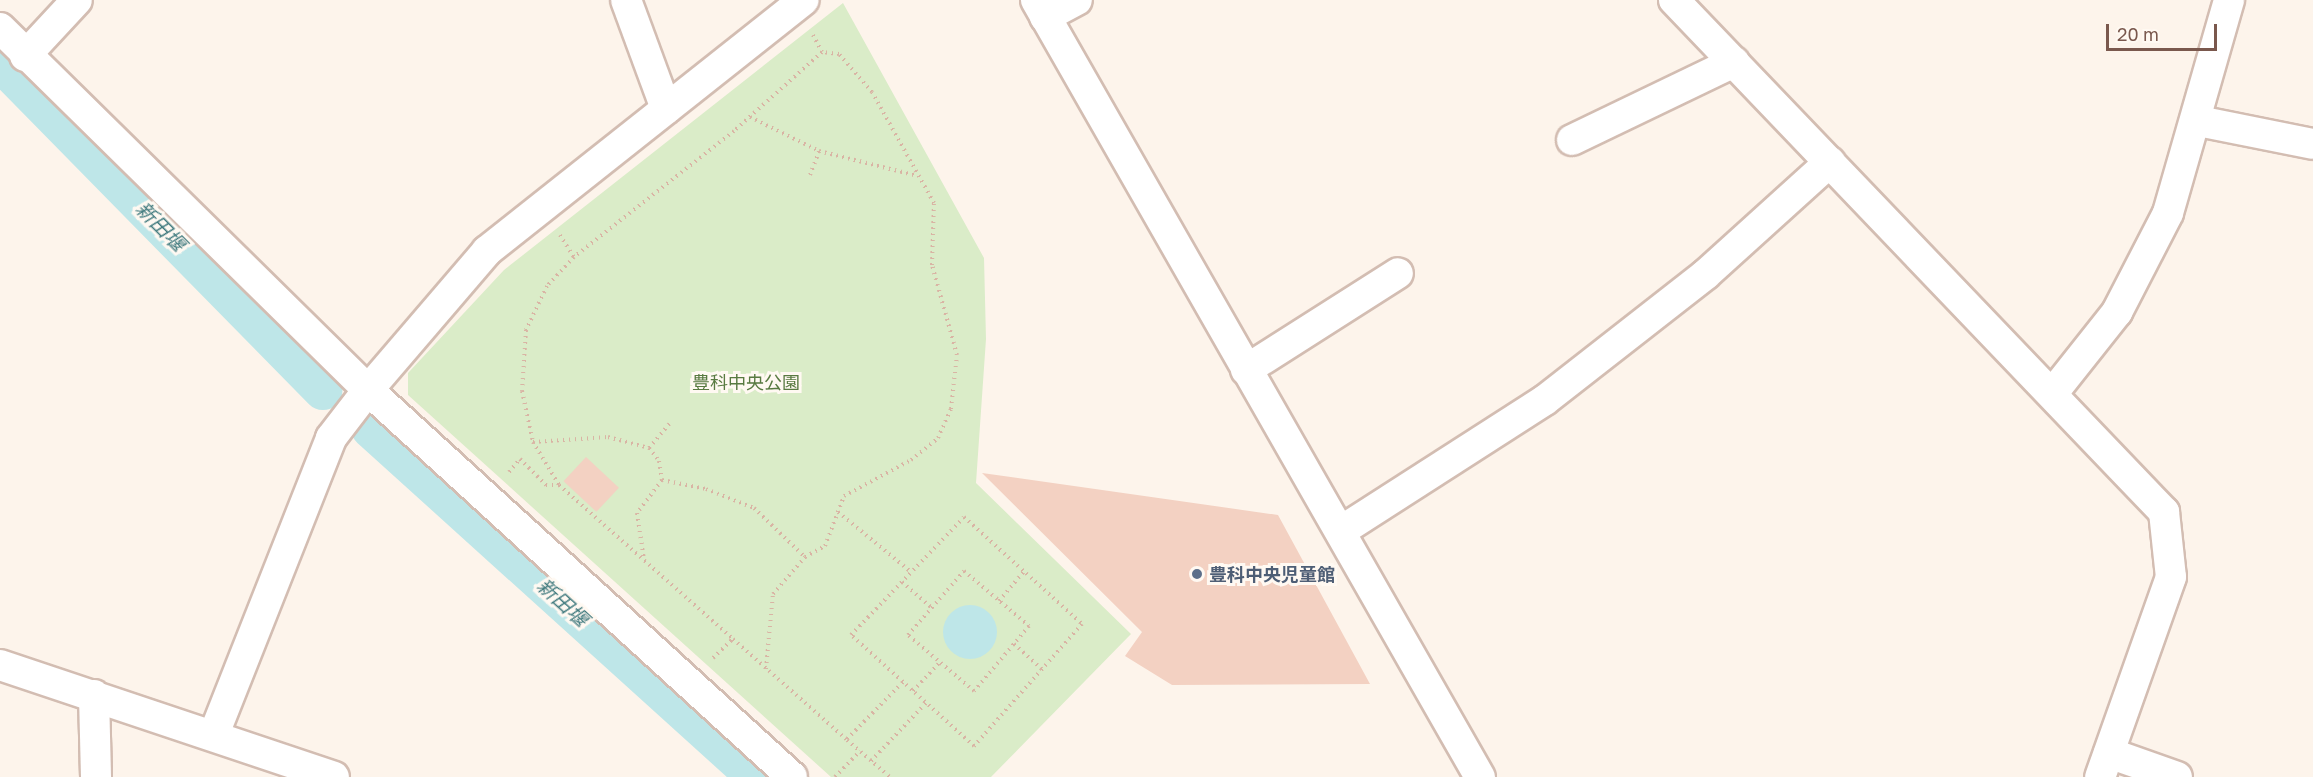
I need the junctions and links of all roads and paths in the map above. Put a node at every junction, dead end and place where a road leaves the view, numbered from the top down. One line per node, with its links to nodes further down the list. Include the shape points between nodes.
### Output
1 (77, 0): 9 (street)
2 (627, 0): 11 (street)
3 (804, 0): 11 (street)
4 (1077, 0): 7 (street)
5 (1674, 0): 10 (street)
6 (2229, 0): 13 (street)
7 (1041, 8): 21 (street)
8 (0, 28): 9 (street)
9 (26, 56): 22 (street)
10 (1734, 62): 14 (street); 17 (street)
11 (666, 109): 22 (street, via 487,251)
12 (750, 117): 16 (path); 19 (path, via 822,52 839,54 872,92); 25 (path, via 574,256 547,286 526,330 522,391)
13 (2198, 121): 15 (street); 23 (street, via 2168,213 2117,312)
14 (1572, 140)
15 (2313, 144)
16 (819, 151): 18 (path); 19 (path)
17 (1830, 162): 23 (street); 31 (street, via 1706,274 1545,400)
18 (810, 175)
19 (914, 175): 30 (path, via 934,203 932,265 957,355 951,409 938,438 910,460 844,496)
20 (1398, 273): 21 (street)
21 (1246, 370): 31 (street)
22 (368, 390): 48 (street, via 331,438); 55 (street)
23 (2052, 394): 52 (street, via 2164,512 2171,577)
24 (672, 421): 26 (path)
25 (533, 442): 26 (path, via 608,437); 29 (path)
26 (649, 448): 28 (path, via 659,460)
27 (516, 479): 29 (path, via 507,471 520,459 546,485)
28 (662, 480): 32 (path, via 706,489 754,508); 33 (path, via 637,513)
29 (559, 485): 33 (path)
30 (838, 512): 32 (path, via 825,546); 35 (path)
31 (1341, 531): 58 (street)
32 (805, 556): 42 (path, via 773,594)
33 (645, 561): 42 (path)
34 (1024, 571): 35 (path, via 964,517); 37 (path); 43 (path, via 1082,624)
35 (911, 572): 36 (path)
36 (902, 582): 38 (path); 44 (path, via 851,635)
37 (999, 601): 38 (path, via 964,571); 39 (path, via 1029,626)
38 (932, 608): 40 (path, via 908,635)
39 (1014, 644): 40 (path, via 974,691); 43 (path)
40 (940, 662): 45 (path)
41 (0, 665): 46 (street)
42 (766, 669): 49 (path)
43 (1042, 669): 47 (path, via 974,746)
44 (903, 682): 45 (path); 49 (path)
45 (913, 691): 47 (path)
46 (94, 695): 48 (street); 53 (street)
47 (926, 703): 51 (path)
48 (214, 734): 54 (street)
49 (847, 740): 50 (path)
50 (860, 751): 51 (path); 56 (path)
51 (871, 761): 57 (path)
52 (2105, 765): 59 (street)
53 (96, 777)
54 (333, 777)
55 (792, 777)
56 (835, 777)
57 (890, 777)
58 (1480, 777)
59 (2177, 777)

